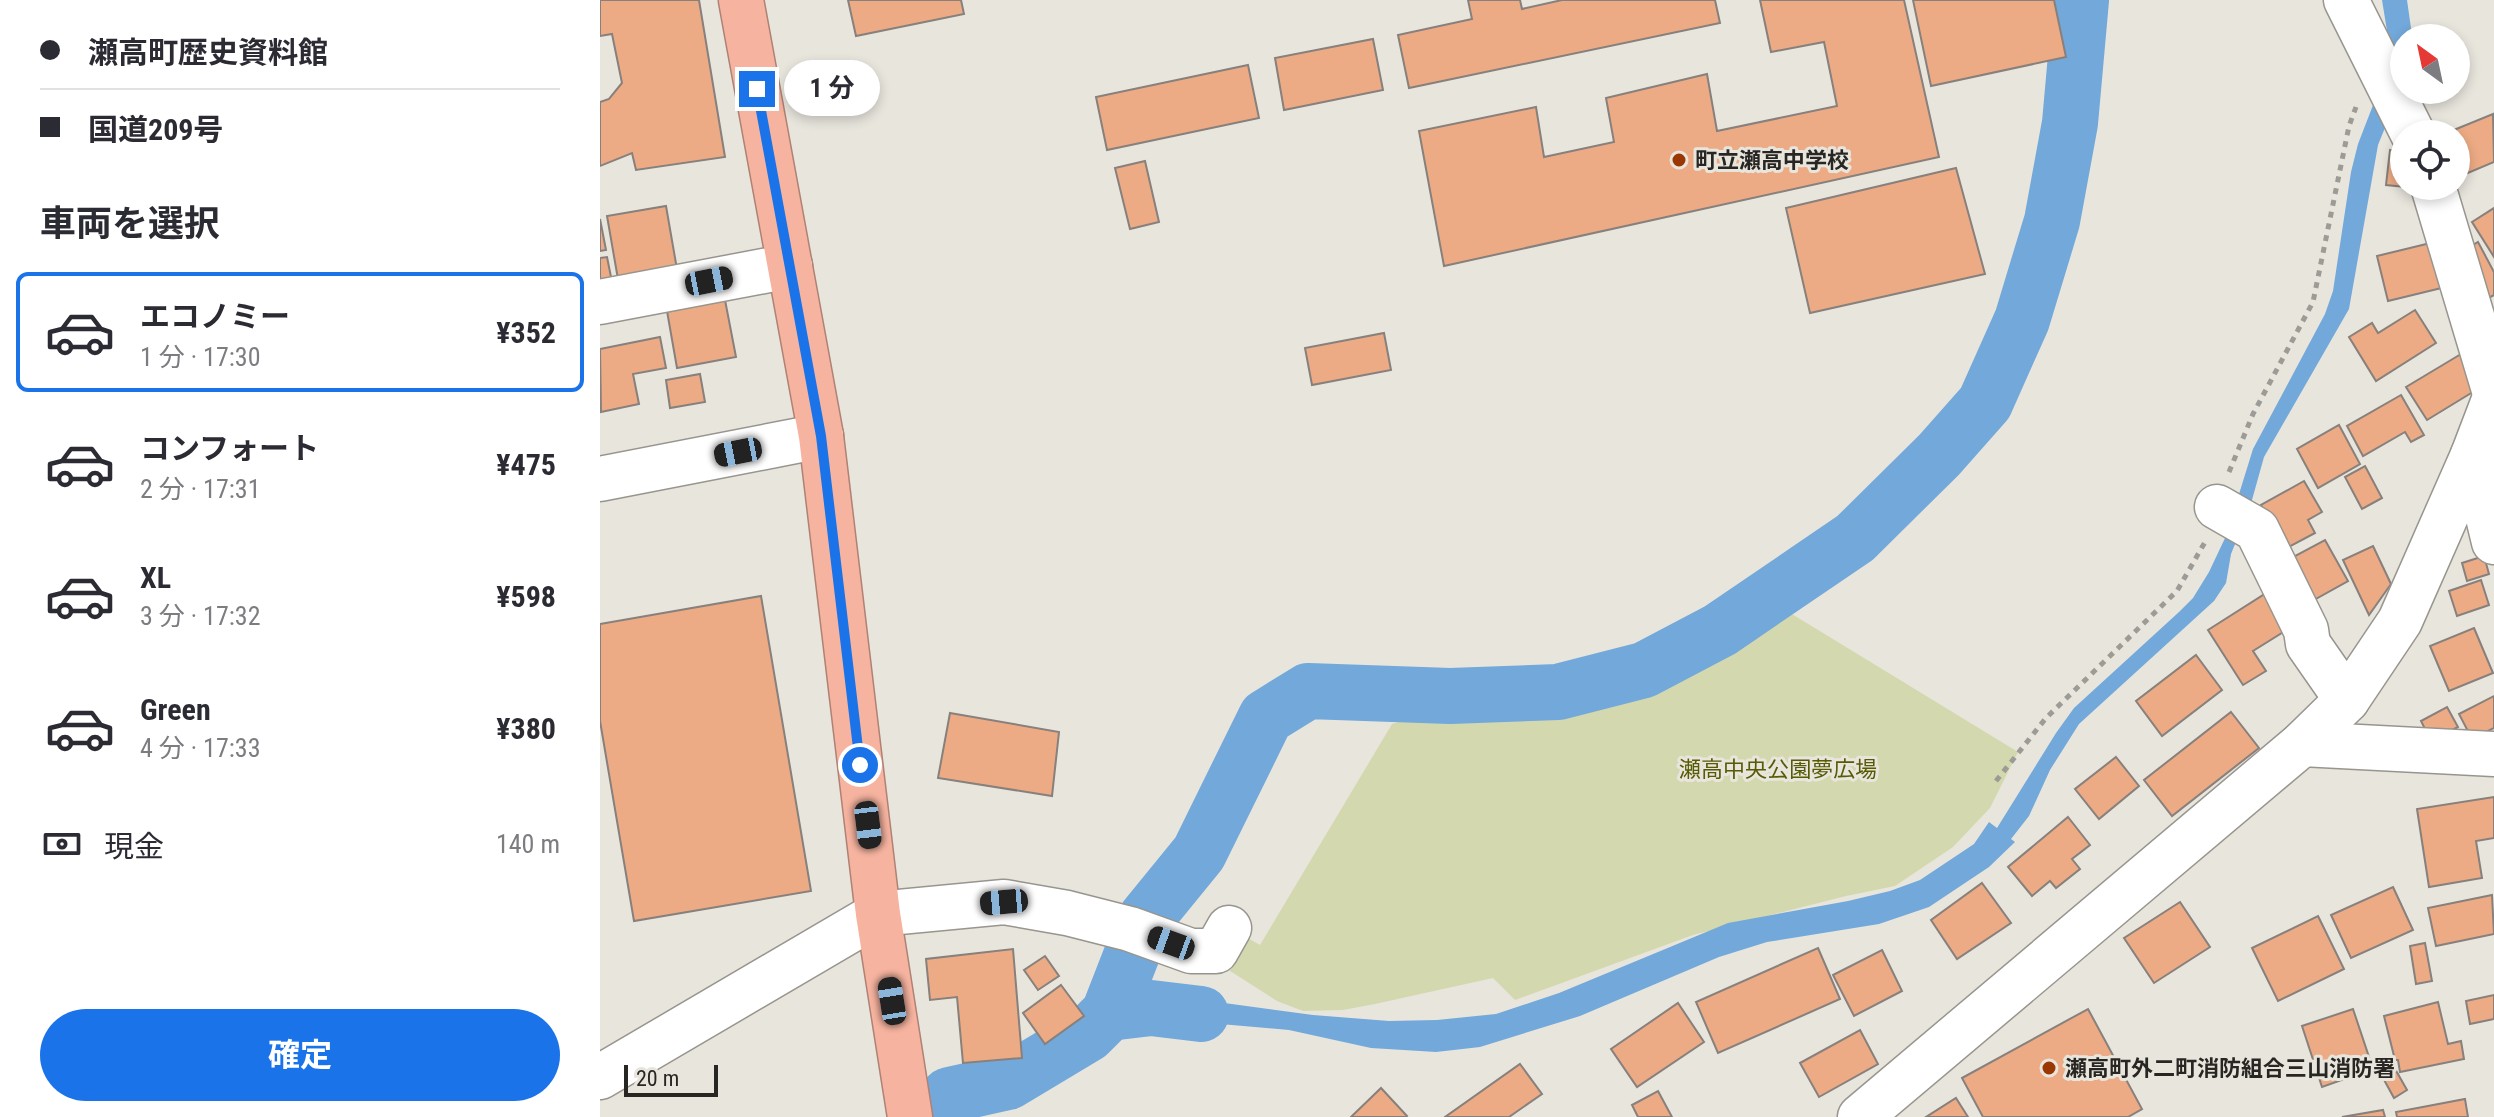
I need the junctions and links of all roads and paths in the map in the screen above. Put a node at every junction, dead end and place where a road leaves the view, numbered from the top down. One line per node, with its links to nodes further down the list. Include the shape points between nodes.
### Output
1 (741, 0): 7 (highway)
2 (2346, 0): 4 (street)
3 (2375, 0): 4 (street)
4 (2375, 58): 5 (street); 14 (path, via 2349,126 2313,302 2253,414)
5 (2406, 120)
6 (2437, 200): 9 (street)
7 (790, 266): 8 (street); 11 (highway)
8 (600, 302)
9 (2494, 390)
10 (2494, 400): 12 (street)
11 (821, 436): 13 (street); 20 (highway)
12 (2473, 455): 15 (street); 16 (street, via 2400,621)
13 (600, 479)
14 (2217, 507): 16 (street, via 2257,530 2308,644); 19 (path, via 2204,546 2177,591 2046,718)
15 (2494, 542)
16 (2347, 700): 17 (street)
17 (2302, 744): 18 (street); 24 (street)
18 (2494, 754)
19 (1996, 781)
20 (878, 914): 21 (street, via 1004,902 1130,929 1191,951 1216,951); 22 (street); 23 (highway)
21 (1229, 928)
22 (600, 1077)
23 (910, 1117)
24 (1860, 1117)

